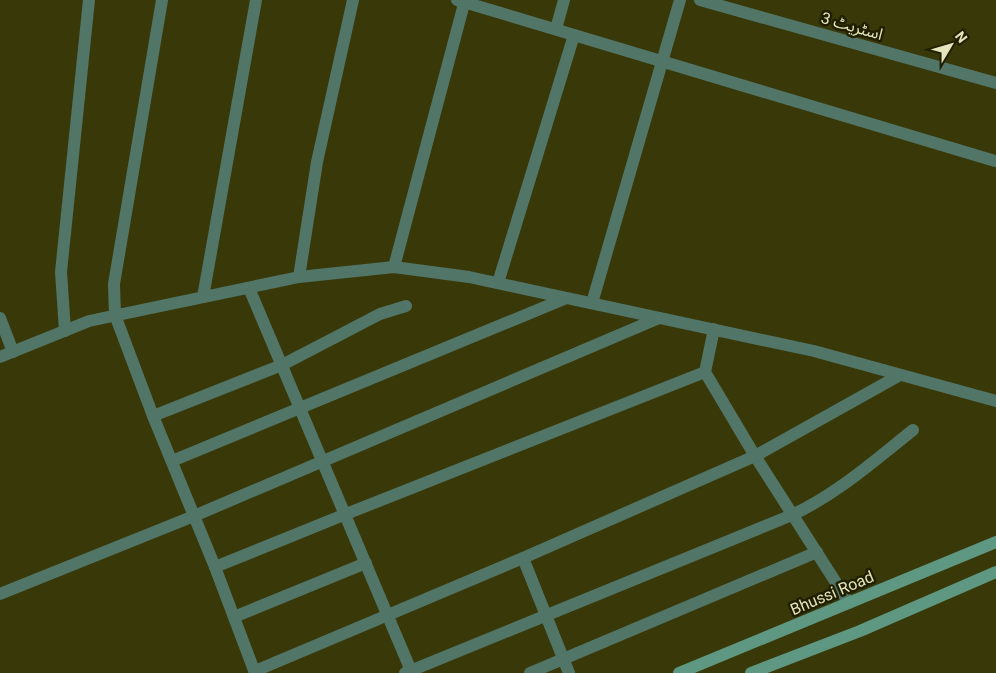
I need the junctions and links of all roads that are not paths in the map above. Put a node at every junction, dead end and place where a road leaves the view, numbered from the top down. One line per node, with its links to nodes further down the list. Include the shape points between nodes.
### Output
1 (89, 0): 26 (street, via 61,272)
2 (162, 0): 22 (street, via 114,284)
3 (256, 0): 18 (street)
4 (353, 0): 15 (street, via 317,162)
5 (564, 0): 9 (street)
6 (680, 0): 11 (street)
7 (700, 0): 12 (street, اسٹریٹ 3)
8 (462, 1): 9 (street); 14 (street)
9 (556, 29): 10 (street)
10 (574, 35): 11 (street); 16 (street)
11 (661, 62): 13 (street); 20 (street)
12 (996, 83)
13 (995, 161)
14 (394, 267): 15 (street); 16 (street)
15 (299, 277): 17 (street)
16 (498, 283): 19 (street)
17 (250, 288): 18 (street); 29 (street)
18 (203, 297): 22 (street)
19 (564, 299): 20 (street); 33 (street)
20 (592, 303): 24 (street)
21 (406, 306): 29 (street, via 380,314)
22 (115, 315): 26 (street); 34 (street)
23 (0, 318): 27 (street)
24 (659, 318): 25 (street); 38 (street)
25 (714, 330): 30 (street); 31 (street, via 814,351)
26 (65, 331): 27 (street)
27 (13, 352): 28 (street)
28 (0, 357)
29 (282, 365): 33 (street); 34 (street)
30 (705, 372): 36 (street); 39 (street)
31 (900, 375): 32 (street); 36 (street)
32 (996, 401)
33 (300, 407): 37 (street); 38 (street)
34 (153, 416): 37 (street)
35 (913, 430): 40 (street, via 815,504)
36 (755, 456): 40 (street); 44 (street)
37 (172, 461): 41 (street)
38 (323, 462): 39 (street); 41 (street)
39 (346, 514): 45 (street); 46 (street)
40 (792, 515): 43 (street); 50 (street)
41 (194, 516): 46 (street); 48 (street)
42 (996, 542): 49 (main road, Bhussi Road)
43 (817, 552): 49 (street); 53 (street)
44 (523, 558): 50 (street); 51 (street)
45 (366, 563): 51 (street); 52 (street)
46 (215, 568): 52 (street)
47 (996, 572): 59 (main road)
48 (2, 589)
49 (849, 603): 58 (main road, Bhussi Road)
50 (546, 615): 53 (street); 55 (street)
51 (388, 616): 54 (street); 55 (street)
52 (234, 617): 54 (street)
53 (564, 659): 56 (street); 57 (street)
54 (255, 672)
55 (410, 672)
56 (530, 673)
57 (569, 673)
58 (680, 673)
59 (752, 673)

